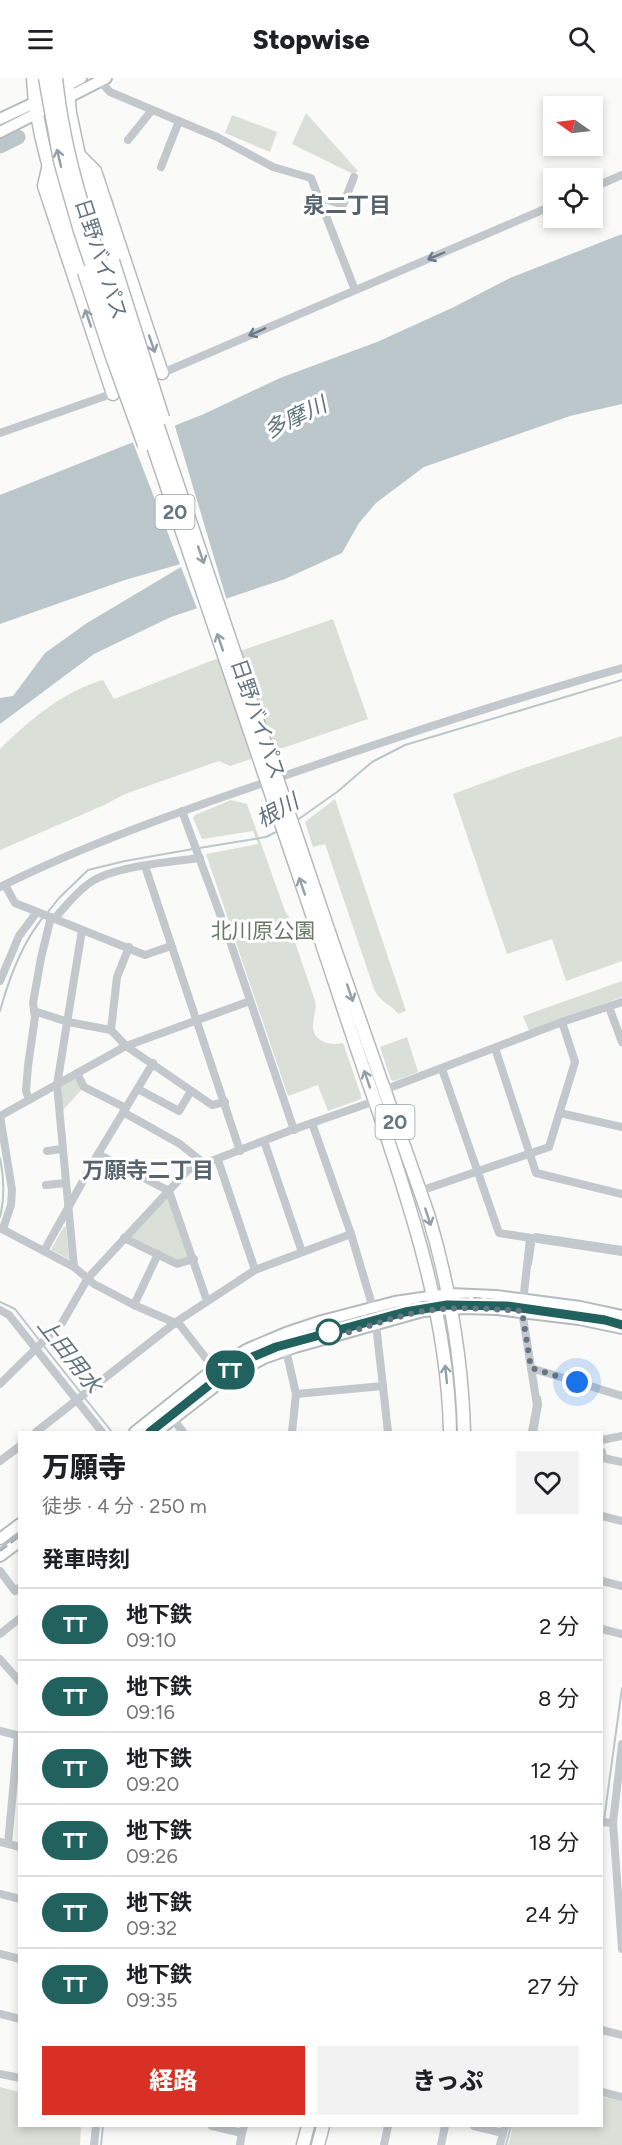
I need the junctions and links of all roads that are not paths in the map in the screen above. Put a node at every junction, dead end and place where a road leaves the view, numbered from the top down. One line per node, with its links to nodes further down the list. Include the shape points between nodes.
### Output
1 (33, 78): 8 (highway)
2 (45, 78): 26 (highway, 日野バイパス / 20, one-way to 2, bridge, via 69,197 52,128)
3 (56, 78): 26 (highway, 日野バイパス / 20, bridge, via 77,186)
4 (81, 78): 6 (main road)
5 (103, 80): 7 (main road); 9 (street, via 110,92)
6 (67, 81): 7 (highway); 8 (main road)
7 (69, 98): 8 (main road); 14 (highway)
8 (36, 109): 10 (main road); 12 (main road); 15 (highway)
9 (152, 110): 11 (street); 13 (street)
10 (0, 119)
11 (178, 121): 16 (street); 20 (street, via 273,167 311,178)
12 (0, 132)
13 (128, 140)
14 (79, 155): 23 (highway, one-way to 23, via 95,171); 26 (highway, bridge, via 156,393)
15 (49, 164): 24 (highway, one-way to 15, via 44,186); 26 (highway, bridge, via 142,439)
16 (161, 167)
17 (622, 175): 19 (street)
18 (354, 177): 20 (street, via 343,205)
19 (603, 183)
20 (319, 197): 22 (street)
21 (543, 210): 22 (street, one-way to 22)
22 (355, 290): 23 (street, one-way to 23)
23 (162, 374): 24 (street)
24 (113, 394): 25 (street)
25 (0, 433)
26 (183, 518): 35 (highway, 日野バイパス / 20, bridge, via 256,713)
27 (622, 668): 28 (street, via 465,715)
28 (182, 811): 29 (street); 31 (street)
29 (200, 856): 30 (street); 40 (street)
30 (145, 866): 33 (street, via 95,879); 36 (street)
31 (2, 886): 32 (street, via 15,903)
32 (38, 912): 33 (street); 38 (street)
33 (52, 918): 34 (street); 43 (street, via 40,958)
34 (82, 930): 37 (street); 45 (street)
35 (326, 940): 56 (highway, 日野バイパス / 20, one-way to 56); 59 (highway, 日野バイパス / 20, one-way to 35)
36 (171, 946): 37 (street, via 145,955); 44 (street)
37 (129, 947): 47 (street, via 117,977)
38 (3, 964): 39 (street)
39 (0, 981)
40 (250, 1001): 44 (street); 66 (street)
41 (622, 1002): 42 (street)
42 (609, 1007): 46 (street); 48 (street)
43 (34, 1011): 45 (street); 58 (street)
44 (196, 1020): 49 (street); 60 (street)
45 (68, 1022): 47 (street); 54 (street)
46 (562, 1022): 50 (street); 62 (street, via 575,1062)
47 (111, 1030): 49 (street)
48 (622, 1042)
49 (126, 1046): 51 (street); 53 (street)
50 (495, 1048): 52 (street); 72 (street)
51 (153, 1063): 55 (street); 57 (street)
52 (442, 1068): 56 (street); 75 (street)
53 (77, 1073): 54 (street); 61 (street, via 84,1087)
54 (57, 1085): 58 (street); 68 (street)
55 (138, 1089): 57 (street, via 179,1111); 61 (street)
56 (384, 1090): 79 (highway, 日野バイパス / 20)
57 (191, 1091): 60 (street, via 212,1105)
58 (28, 1100): 63 (street)
59 (375, 1101): 64 (street); 95 (highway, 日野バイパス / 20)
60 (225, 1102): 70 (street)
61 (125, 1110): 71 (street); 74 (street)
62 (560, 1113): 65 (street); 72 (street, via 549,1147)
63 (0, 1116): 82 (street, via 12,1190)
64 (312, 1123): 66 (street); 83 (street)
65 (622, 1127)
66 (294, 1130): 67 (street)
67 (264, 1141): 70 (street); 87 (street)
68 (63, 1149): 69 (street); 76 (street)
69 (47, 1150)
70 (240, 1151): 73 (street)
71 (98, 1154): 78 (street); 81 (street)
72 (530, 1154): 75 (street); 80 (street, via 536,1173)
73 (218, 1160): 74 (street); 92 (street)
74 (205, 1164): 78 (street, via 189,1170)
75 (477, 1170): 79 (street); 85 (street, via 498,1233)
76 (66, 1182): 77 (street); 81 (street)
77 (46, 1185)
78 (169, 1191): 84 (street); 90 (street)
79 (420, 1191): 94 (highway, 日野バイパス / 20, one-way to 94)
80 (622, 1194)
81 (69, 1206): 86 (street); 91 (street)
82 (2, 1228): 86 (street)
83 (351, 1234): 87 (street); 99 (street)
84 (124, 1238): 89 (street); 93 (street)
85 (530, 1239): 88 (street); 96 (street)
86 (44, 1251): 91 (street)
87 (302, 1252): 92 (street)
88 (622, 1252)
89 (158, 1254): 90 (street, via 177,1264); 98 (street)
90 (194, 1259): 97 (street)
91 (74, 1267): 93 (street)
92 (255, 1270): 97 (street)
93 (88, 1278): 98 (street); 108 (street, via 62,1323)
94 (449, 1294): 95 (main road); 96 (main road); 100 (highway, 日野バイパス / 20)
95 (434, 1296): 99 (main road); 102 (highway, 日野バイパス / 20)
96 (523, 1299): 103 (street); 104 (main road)
97 (207, 1301): 105 (street)
98 (134, 1305): 105 (street)
99 (373, 1308): 111 (main road, via 286,1333)
100 (452, 1309): 102 (main road); 103 (main road); 127 (highway, 日野バイパス / 20, via 461,1365)
101 (0, 1310): 108 (street)
102 (436, 1310): 106 (main road); 126 (highway, 日野バイパス / 20, one-way to 102)
103 (522, 1311): 107 (main road); 110 (street)
104 (622, 1316)
105 (176, 1322): 111 (street); 117 (street)
106 (376, 1324): 109 (main road); 114 (street)
107 (622, 1328)
108 (39, 1345): 113 (street); 117 (street)
109 (286, 1350): 112 (main road); 115 (street)
110 (531, 1368): 116 (street); 128 (street, via 537,1405)
111 (214, 1369): 112 (street); 121 (main road)
112 (223, 1380): 118 (main road)
113 (0, 1384)
114 (383, 1386): 115 (street); 125 (street)
115 (296, 1394): 124 (street)
116 (622, 1396)
117 (81, 1398): 119 (street); 120 (street)
118 (173, 1419): 122 (main road); 123 (street)
119 (37, 1431)
120 (101, 1431)
121 (136, 1431)
122 (157, 1431)
123 (182, 1431)
124 (292, 1431)
125 (388, 1431)
126 (450, 1431)
127 (464, 1431)
128 (532, 1431)
129 (622, 1436): 130 (street)
130 (603, 1440)
131 (18, 1448): 133 (street)
132 (603, 1458): 134 (street)
133 (0, 1461)
134 (622, 1462)
135 (603, 1516): 136 (street)
136 (622, 1521)
137 (18, 1526): 138 (main road)
138 (0, 1539)
139 (18, 1542): 140 (main road)
140 (0, 1556)
141 (0, 1571): 144 (street)
142 (603, 1581): 143 (street)
143 (622, 1586)
144 (18, 1591)
145 (18, 1620): 147 (street)
146 (603, 1629): 148 (street)
147 (0, 1634)
148 (622, 1634)
149 (0, 1659): 150 (street)
150 (18, 1680)
151 (0, 1731): 152 (street)
152 (18, 1736)
153 (18, 1743): 156 (street)
154 (622, 1744): 155 (street)
155 (608, 1822): 159 (street)
156 (4, 1843)
157 (0, 1894): 158 (street)
158 (18, 1898)
159 (622, 1949)
160 (0, 1954): 161 (street)
161 (18, 1958)
162 (0, 2014): 163 (street)
163 (18, 2018)
164 (603, 2030): 165 (street)
165 (622, 2035)
166 (0, 2074): 167 (street)
167 (18, 2078)
168 (603, 2092): 169 (street)
169 (622, 2097)
170 (96, 2127): 179 (street)
171 (222, 2127): 177 (street)
172 (308, 2127): 181 (highway)
173 (322, 2127): 182 (highway)
174 (388, 2127): 183 (street)
175 (445, 2127): 184 (street)
176 (484, 2127): 178 (street)
177 (243, 2129): 180 (street)
178 (504, 2129): 185 (street)
179 (94, 2145)
180 (240, 2145)
181 (303, 2145)
182 (318, 2145)
183 (384, 2145)
184 (441, 2145)
185 (500, 2145)

